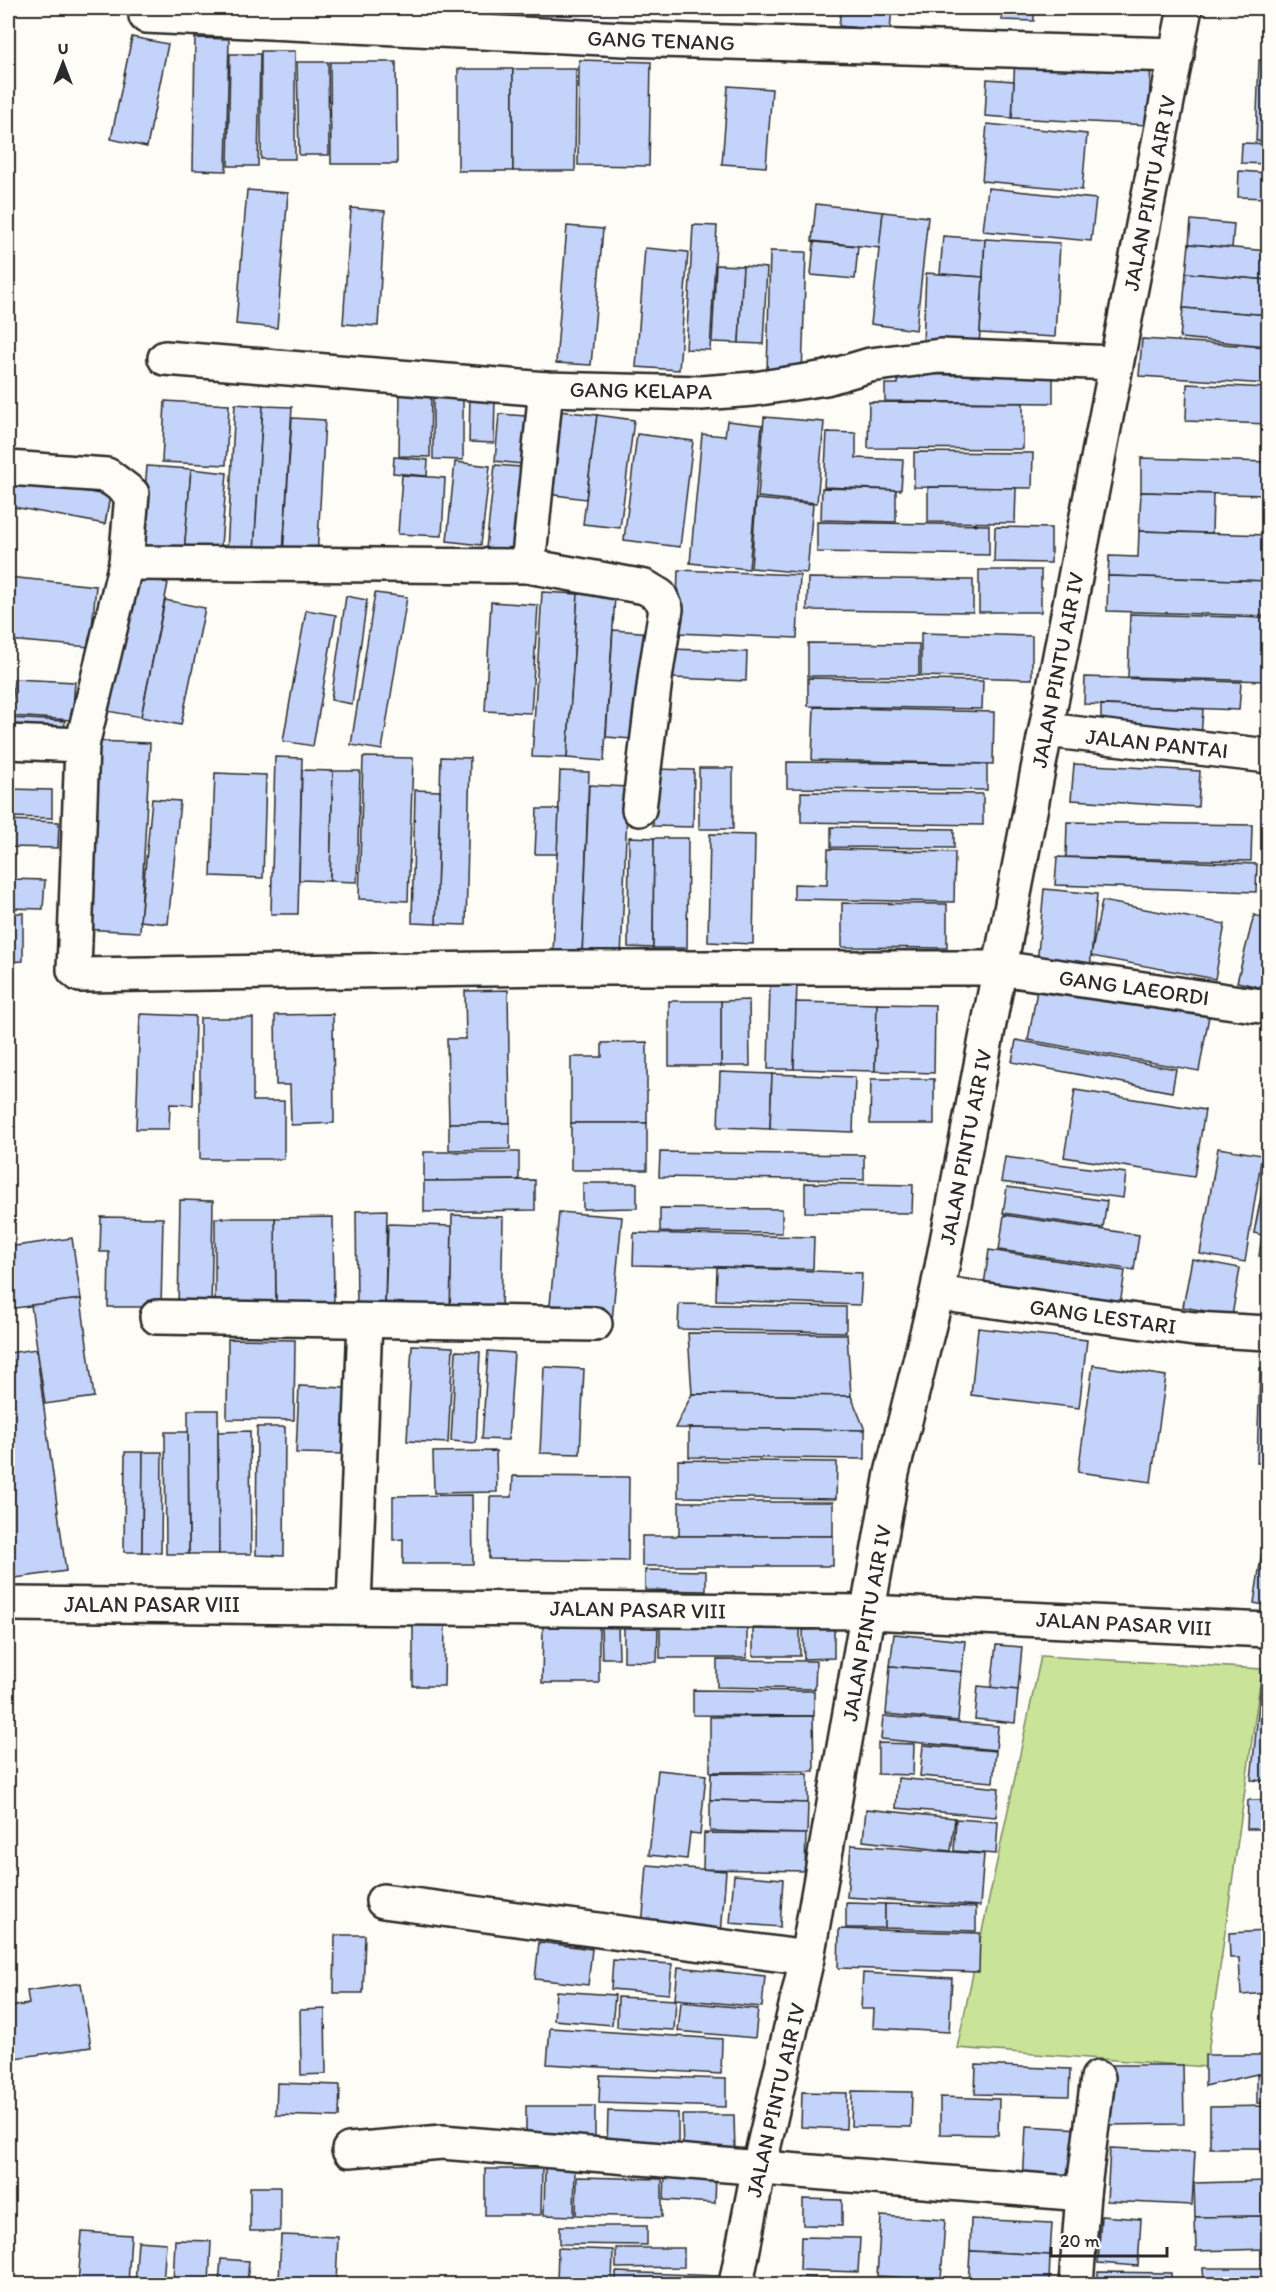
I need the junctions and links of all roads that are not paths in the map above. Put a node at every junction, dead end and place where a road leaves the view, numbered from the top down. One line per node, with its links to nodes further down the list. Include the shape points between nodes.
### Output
1 (1185, 8): 3 (street, JALAN PINTU AIR IV)
2 (146, 16): 3 (street, GANG TENANG, via 624,39)
3 (1177, 54): 5 (street, JALAN PINTU AIR IV)
4 (165, 358): 6 (street, GANG KELAPA)
5 (1115, 363): 6 (street, GANG KELAPA, via 940,356 870,365 826,378 754,389 701,393); 10 (street, JALAN PINTU AIR IV)
6 (546, 389): 9 (street)
7 (8, 468): 8 (street, via 107,475 123,486 132,494)
8 (126, 563): 9 (street); 12 (street)
9 (528, 566): 14 (street, via 645,587 660,596 666,609)
10 (1046, 730): 13 (street, JALAN PANTAI); 15 (street, JALAN PINTU AIR IV)
11 (8, 742): 12 (street)
12 (82, 745): 15 (street, GANG LAEORDI, via 74,970 80,975 558,968)
13 (1269, 756)
14 (639, 809)
15 (999, 968): 16 (street, GANG LAEORDI); 17 (street, JALAN PINTU AIR IV)
16 (1269, 1007)
17 (937, 1293): 21 (street, GANG LESTARI, via 1194,1329); 24 (street, JALAN PINTU AIR IV, via 892,1473)
18 (157, 1317): 19 (street)
19 (365, 1321): 20 (street); 23 (street)
20 (596, 1324)
21 (1269, 1333)
22 (8, 1604): 23 (street, JALAN PASAR VIII)
23 (354, 1605): 24 (street, JALAN PASAR VIII)
24 (867, 1612): 25 (street, JALAN PASAR VIII); 27 (street, JALAN PINTU AIR IV)
25 (1269, 1630)
26 (382, 1901): 27 (street)
27 (807, 1958): 30 (street, JALAN PINTU AIR IV)
28 (1098, 2078): 31 (street)
29 (349, 2150): 30 (street, via 442,2142)
30 (759, 2167): 31 (street); 32 (street, JALAN PINTU AIR IV)
31 (1083, 2194): 33 (street)
32 (736, 2284)
33 (1076, 2284)

